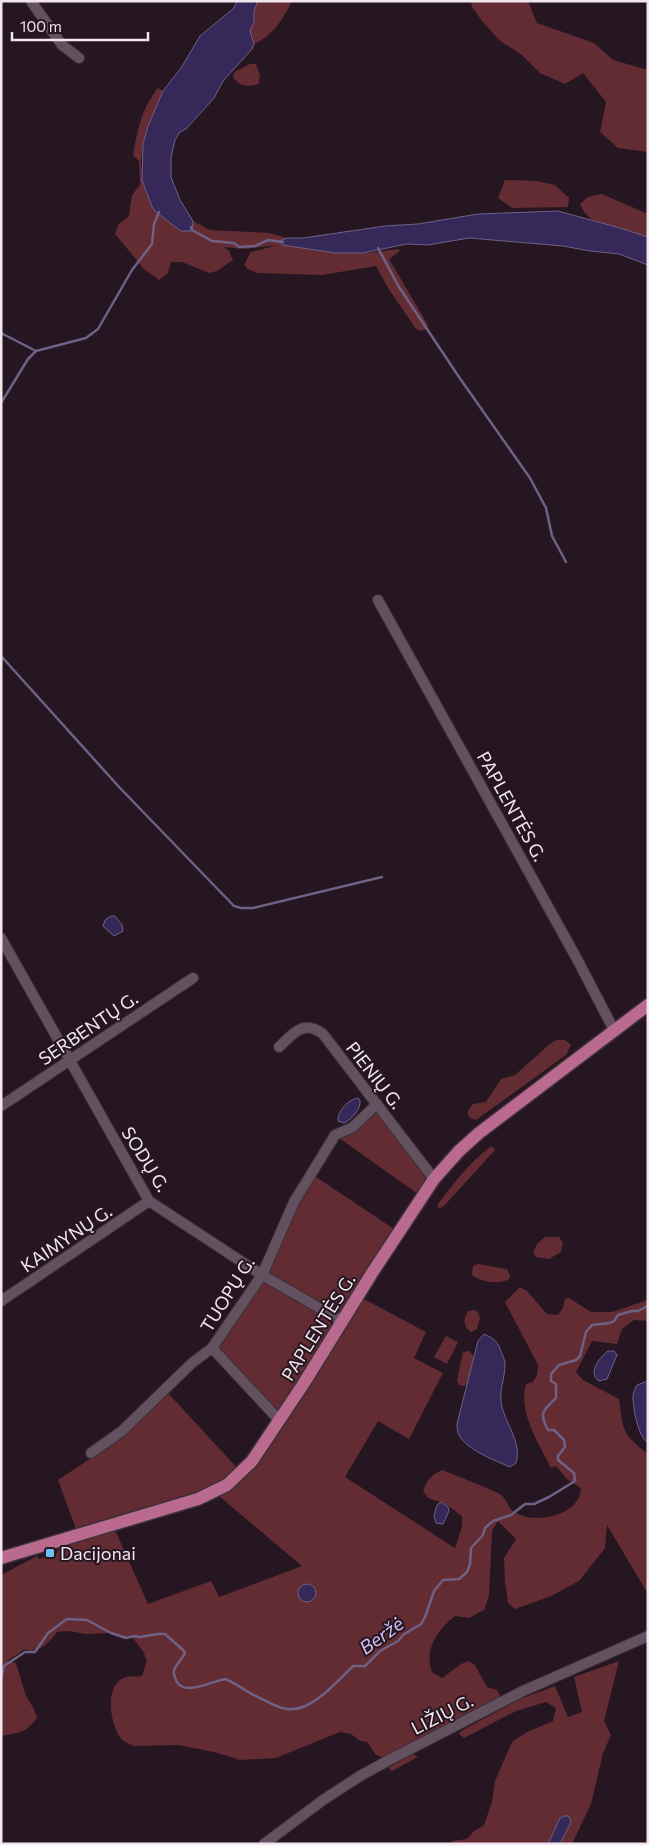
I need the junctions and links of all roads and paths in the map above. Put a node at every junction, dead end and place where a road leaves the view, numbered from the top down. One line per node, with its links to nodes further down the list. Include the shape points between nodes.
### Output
1 (31, 1): 2 (street, via 62,45)
2 (79, 58)
3 (378, 600): 7 (street, PAPLENTĖS G.)
4 (1, 938): 9 (street, SODŲ G.)
5 (193, 978): 9 (street, SERBENTŲ G.)
6 (648, 1005): 7 (main road, PAPLENTĖS G.)
7 (614, 1030): 12 (main road, PAPLENTĖS G., via 479,1134)
8 (278, 1048): 10 (street, PIENIŲ G., via 294,1032 308,1026 316,1029)
9 (70, 1061): 11 (street, SERBENTŲ G.); 13 (street, SODŲ G.)
10 (377, 1104): 12 (street, PIENIŲ G.); 14 (street, TUOPŲ G., via 353,1127 335,1135 294,1202)
11 (1, 1106)
12 (434, 1179): 16 (main road, PAPLENTĖS G.)
13 (149, 1201): 14 (street, SODŲ G.); 15 (street, KAIMYNŲ G.)
14 (262, 1275): 16 (street, SODŲ G.); 17 (street, TUOPŲ G.)
15 (1, 1301)
16 (342, 1321): 18 (main road, PAPLENTĖS G.)
17 (212, 1348): 18 (street); 19 (street, TUOPŲ G., via 192,1363 122,1431)
18 (279, 1420): 20 (main road, PAPLENTĖS G., via 252,1461 227,1485 208,1495)
19 (91, 1453)
20 (1, 1558)
21 (648, 1636): 22 (street, LIŽIŲ G., via 523,1691 389,1760 323,1800)
22 (264, 1844)

